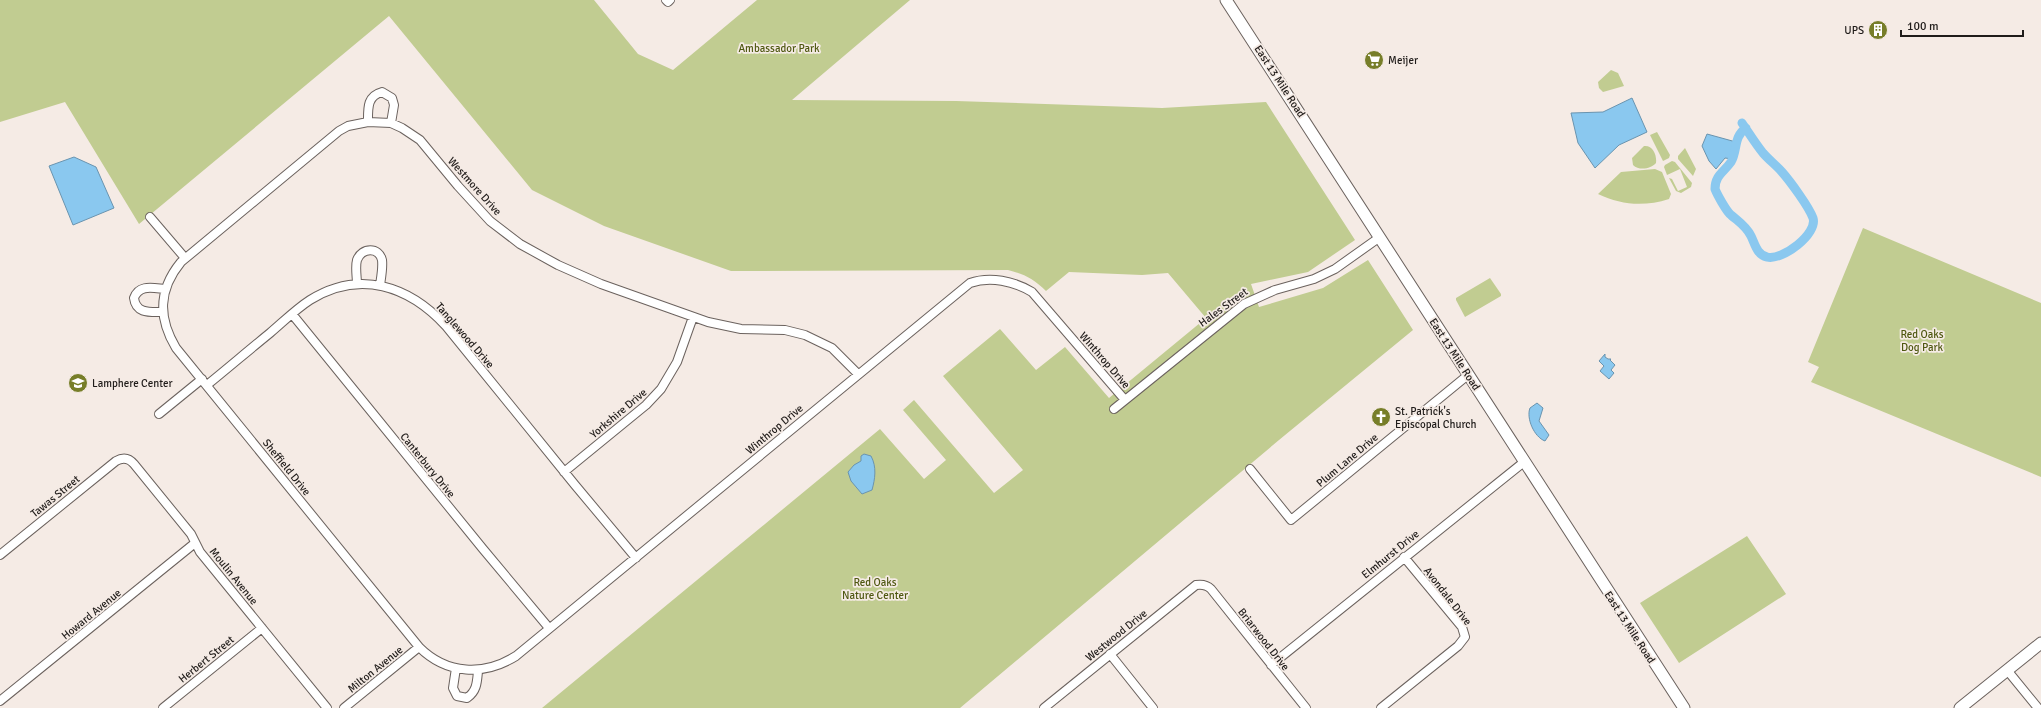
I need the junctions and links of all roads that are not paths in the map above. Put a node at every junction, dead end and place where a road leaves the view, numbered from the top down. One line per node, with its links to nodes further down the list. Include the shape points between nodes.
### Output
1 (1226, 0): 5 (main road, East 13 Mile Road)
2 (368, 122): 3 (street, Westmore Drive); 3 (street, via 370,99 382,92 392,98 394,105); 6 (street, Westmore Drive, via 348,126 331,136)
3 (391, 123): 12 (street, Westmore Drive, via 420,140 475,206 520,244 582,276)
4 (150, 217): 6 (street)
5 (1380, 237): 14 (main road, East 13 Mile Road); 16 (street, Hales Street, via 1314,279 1275,290 1244,304)
6 (184, 258): 9 (street, Westmore Drive, via 174,270)
7 (357, 284): 8 (street, Tanglewood Drive); 8 (street, via 358,259 362,253 370,250 377,252 381,258); 11 (street, Tanglewood Drive, via 325,293 310,300)
8 (380, 285): 22 (street, Tanglewood Drive, via 410,296 436,315)
9 (165, 289): 10 (street, Sheffield Drive); 10 (street, via 146,287 138,291 134,298 140,310)
10 (163, 312): 15 (street, Sheffield Drive, via 169,336)
11 (292, 314): 15 (street, Tanglewood Drive); 29 (street, Canterbury Drive)
12 (694, 317): 13 (street, Westmore Drive, via 728,327 785,330 805,335 832,348); 22 (street, Yorkshire Drive, via 677,362 661,389 641,409)
13 (858, 374): 16 (street, Winthrop Drive, via 970,283 985,280 1009,281 1032,292); 26 (street, Winthrop Drive)
14 (1468, 375): 20 (main road, East 13 Mile Road); 21 (street, Plum Lane Drive, via 1291,520)
15 (204, 382): 18 (street); 31 (street, Sheffield Drive)
16 (1125, 400): 17 (street, Hales Street)
17 (1114, 409)
18 (159, 414)
19 (125, 458): 23 (street, Moulin Avenue, via 134,464 191,534); 24 (street, Tawas Street, via 116,461)
20 (1524, 462): 25 (street, Elmhurst Drive); 45 (main road, East 13 Mile Road)
21 (1250, 469)
22 (564, 472): 26 (street, Tanglewood Drive)
23 (195, 543): 28 (street, Moulin Avenue); 37 (street, Howard Avenue)
24 (0, 555)
25 (1404, 557): 33 (street, Elmhurst Drive); 44 (street, Avondale Drive, via 1462,627 1465,637 1458,646)
26 (636, 558): 29 (street, Winthrop Drive)
27 (1204, 585): 32 (street, Westwood Drive, via 1196,586); 33 (street, Briarwood Drive, via 1211,589)
28 (262, 628): 38 (street, Herbert Street); 39 (street, Moulin Avenue)
29 (549, 628): 36 (street, Winthrop Drive, via 507,662)
30 (2041, 643): 35 (main road)
31 (419, 647): 34 (street, Winthrop Drive, via 431,657); 40 (street, Milton Avenue)
32 (1110, 654): 41 (street, Westwood Drive); 42 (street)
33 (1271, 664): 43 (street, Briarwood Drive)
34 (456, 668): 36 (street, Winthrop Drive); 36 (street, via 453,688 457,696 467,698 474,694)
35 (2007, 670): 46 (main road); 47 (street)
36 (478, 671)
37 (0, 701)
38 (163, 708)
39 (327, 708)
40 (344, 708)
41 (1044, 708)
42 (1153, 708)
43 (1306, 708)
44 (1381, 708)
45 (1684, 708)
46 (1960, 708)
47 (2038, 708)

